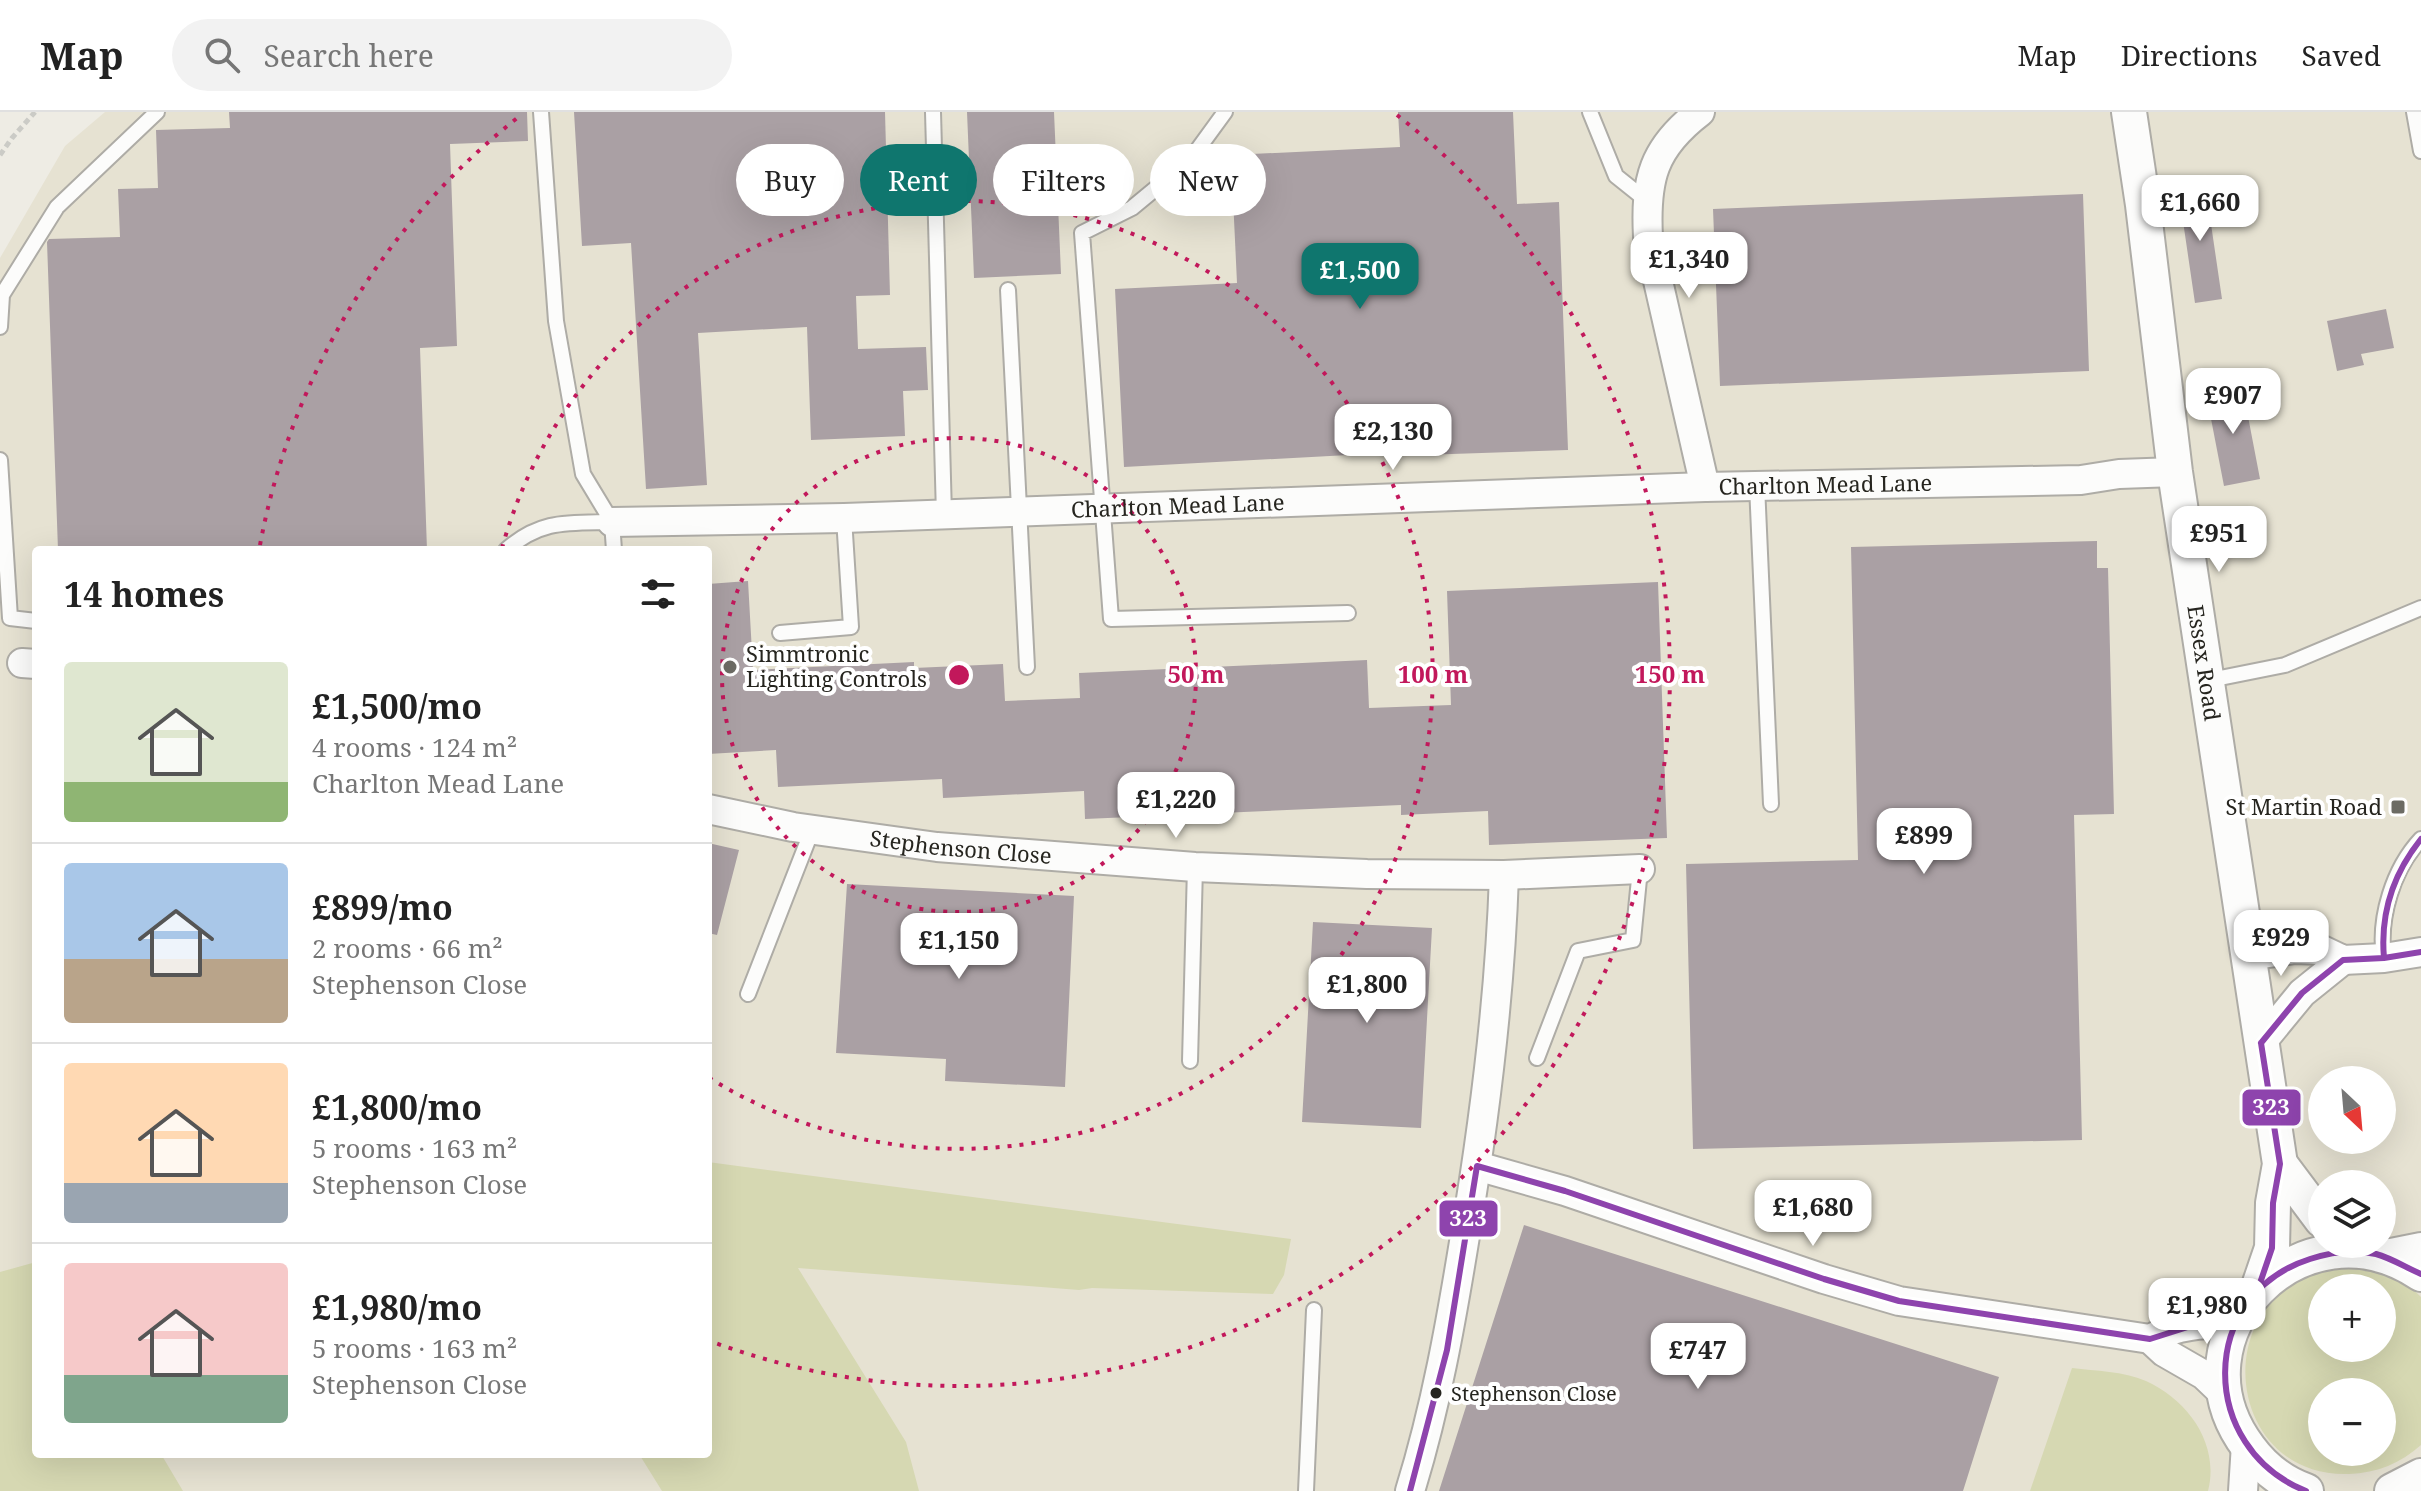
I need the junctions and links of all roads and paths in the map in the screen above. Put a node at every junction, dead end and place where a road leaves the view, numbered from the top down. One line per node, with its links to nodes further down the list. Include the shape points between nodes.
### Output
1 (35, 112): 11 (path)
2 (157, 112): 14 (lane, via 57,207 2,295)
3 (541, 112): 23 (lane, via 559,336 583,474)
4 (933, 112): 21 (lane)
5 (1225, 112): 19 (lane, via 1190,160 1132,208 1082,233)
6 (1590, 112): 12 (lane, via 1616,176)
7 (1700, 112): 12 (street, via 1675,131 1655,164)
8 (2129, 112): 16 (street, Essex Road)
9 (2414, 112): 10 (lane)
10 (2421, 151)
11 (0, 155)
12 (1646, 200): 18 (street, via 1648,237)
13 (1008, 290): 20 (lane)
14 (0, 327)
15 (0, 460): 27 (lane, via 10,618)
16 (2175, 472): 17 (street, Charlton Mead Lane, via 2081,480); 30 (street, Essex Road)
17 (1757, 485): 18 (street, Charlton Mead Lane); 31 (lane)
18 (1705, 487): 19 (street, Charlton Mead Lane)
19 (1104, 508): 20 (street, Charlton Mead Lane); 26 (lane, via 1111,619)
20 (1018, 512): 21 (street, Charlton Mead Lane); 29 (lane)
21 (944, 515): 22 (street, Charlton Mead Lane)
22 (844, 518): 23 (street, Charlton Mead Lane); 28 (lane, via 851,627)
23 (613, 536): 24 (lane, via 552,524)
24 (511, 546)
25 (2421, 608): 30 (lane, via 2285,665)
26 (1348, 613)
27 (32, 621)
28 (780, 633)
29 (1027, 667)
30 (2205, 681): 39 (street, Essex Road)
31 (1771, 804)
32 (712, 810): 33 (street, Stephenson Close)
33 (812, 830): 35 (street, Stephenson Close, via 937,847); 42 (lane)
34 (2421, 839): 40 (lane, via 2407,854 2384,916)
35 (1195, 867): 37 (street, Stephenson Close); 45 (lane)
36 (1640, 869): 37 (street, Stephenson Close); 44 (lane, via 1633,940 1578,951)
37 (1504, 875): 47 (street)
38 (2421, 952): 40 (street)
39 (2249, 956): 41 (street, via 2322,950); 43 (street, Essex Road)
40 (2384, 958): 41 (street)
41 (2343, 960): 43 (street, via 2302,993)
42 (748, 994)
43 (2261, 1043): 46 (street, Essex Road)
44 (1537, 1058)
45 (1190, 1061)
46 (2280, 1164): 48 (street, Essex Road); 54 (street, Essex Road, via 2272,1248)
47 (1477, 1166): 57 (street, via 1899,1301); 62 (street, via 1447,1350)
48 (2308, 1201)
49 (2421, 1247): 50 (street)
50 (2396, 1252)
51 (2308, 1257): 54 (street)
52 (2391, 1258): 53 (street)
53 (2421, 1274)
54 (2258, 1289): 56 (street)
55 (1314, 1310): 61 (lane)
56 (2234, 1324): 57 (street, via 2171,1328); 58 (street, via 2223,1359)
57 (2150, 1339): 58 (street)
58 (2225, 1395): 59 (street)
59 (2246, 1444): 63 (street); 64 (street, via 2261,1465)
60 (2421, 1476): 65 (street)
61 (1306, 1491)
62 (1410, 1491)
63 (2243, 1491)
64 (2306, 1491)
65 (2392, 1491)

